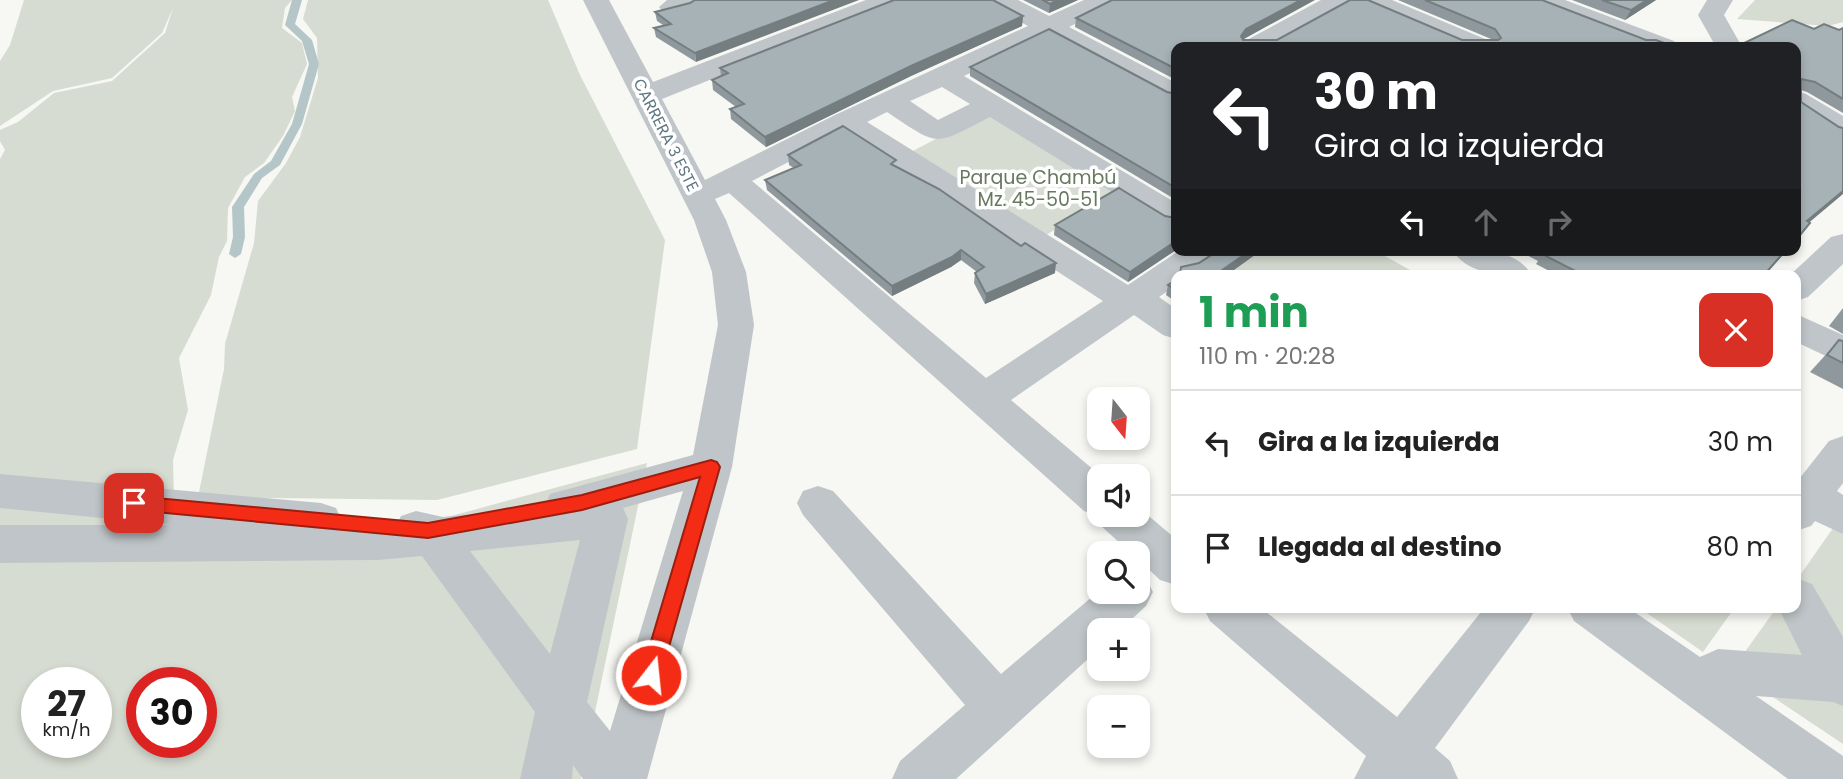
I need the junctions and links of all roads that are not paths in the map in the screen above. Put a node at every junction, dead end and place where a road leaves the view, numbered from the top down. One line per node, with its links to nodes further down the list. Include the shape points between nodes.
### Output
1 (596, 0): 16 (street, CARRERA 3 ESTE)
2 (890, 0): 16 (street)
3 (999, 0): 9 (street)
4 (1105, 0): 9 (street)
5 (1340, 0): 10 (street)
6 (1370, 0): 11 (street)
7 (1542, 0): 12 (street)
8 (1720, 0): 13 (street, via 1711,15)
9 (1049, 26): 14 (street); 15 (street)
10 (1276, 42)
11 (1469, 42)
12 (1652, 42)
13 (1726, 42)
14 (944, 76): 17 (street); 26 (street)
15 (1171, 90)
16 (646, 95): 25 (street, CARRERA 3 ESTE)
17 (890, 101): 20 (street); 22 (street)
18 (1801, 103): 21 (street)
19 (987, 107): 22 (street)
20 (845, 121): 24 (street); 34 (street)
21 (1843, 129)
22 (937, 132): 23 (street)
23 (905, 148)
24 (731, 179): 25 (street); 38 (street)
25 (697, 197): 40 (street, CARRERA 3 ESTE, via 729,272 736,326)
26 (1171, 214)
27 (1843, 245): 33 (street)
28 (1196, 256): 31 (street)
29 (1489, 256): 30 (street)
30 (1518, 265)
31 (1176, 270)
32 (1171, 274): 34 (street)
33 (1801, 284)
34 (1133, 301): 35 (street); 38 (street)
35 (1171, 323)
36 (1801, 330): 37 (street)
37 (1843, 351)
38 (984, 399): 41 (street)
39 (1843, 452): 44 (street)
40 (711, 467): 46 (street, via 582,502); 62 (street, CARRERA 3 ESTE)
41 (1087, 489)
42 (0, 491): 46 (street)
43 (818, 503): 57 (street)
44 (1816, 509)
45 (1126, 527): 48 (street)
46 (428, 530): 61 (street)
47 (0, 544): 60 (street, via 378,542 607,519)
48 (1160, 570)
49 (1116, 604): 57 (street)
50 (1801, 607): 56 (street)
51 (1233, 613): 59 (street)
52 (1509, 613): 59 (street)
53 (1598, 613): 64 (street)
54 (1633, 613): 55 (street)
55 (1718, 671): 56 (street); 58 (street)
56 (1842, 681)
57 (999, 708): 63 (street)
58 (1843, 756)
59 (1405, 771)
60 (546, 779)
61 (615, 779)
62 (621, 779)
63 (918, 779)
64 (1831, 779)

